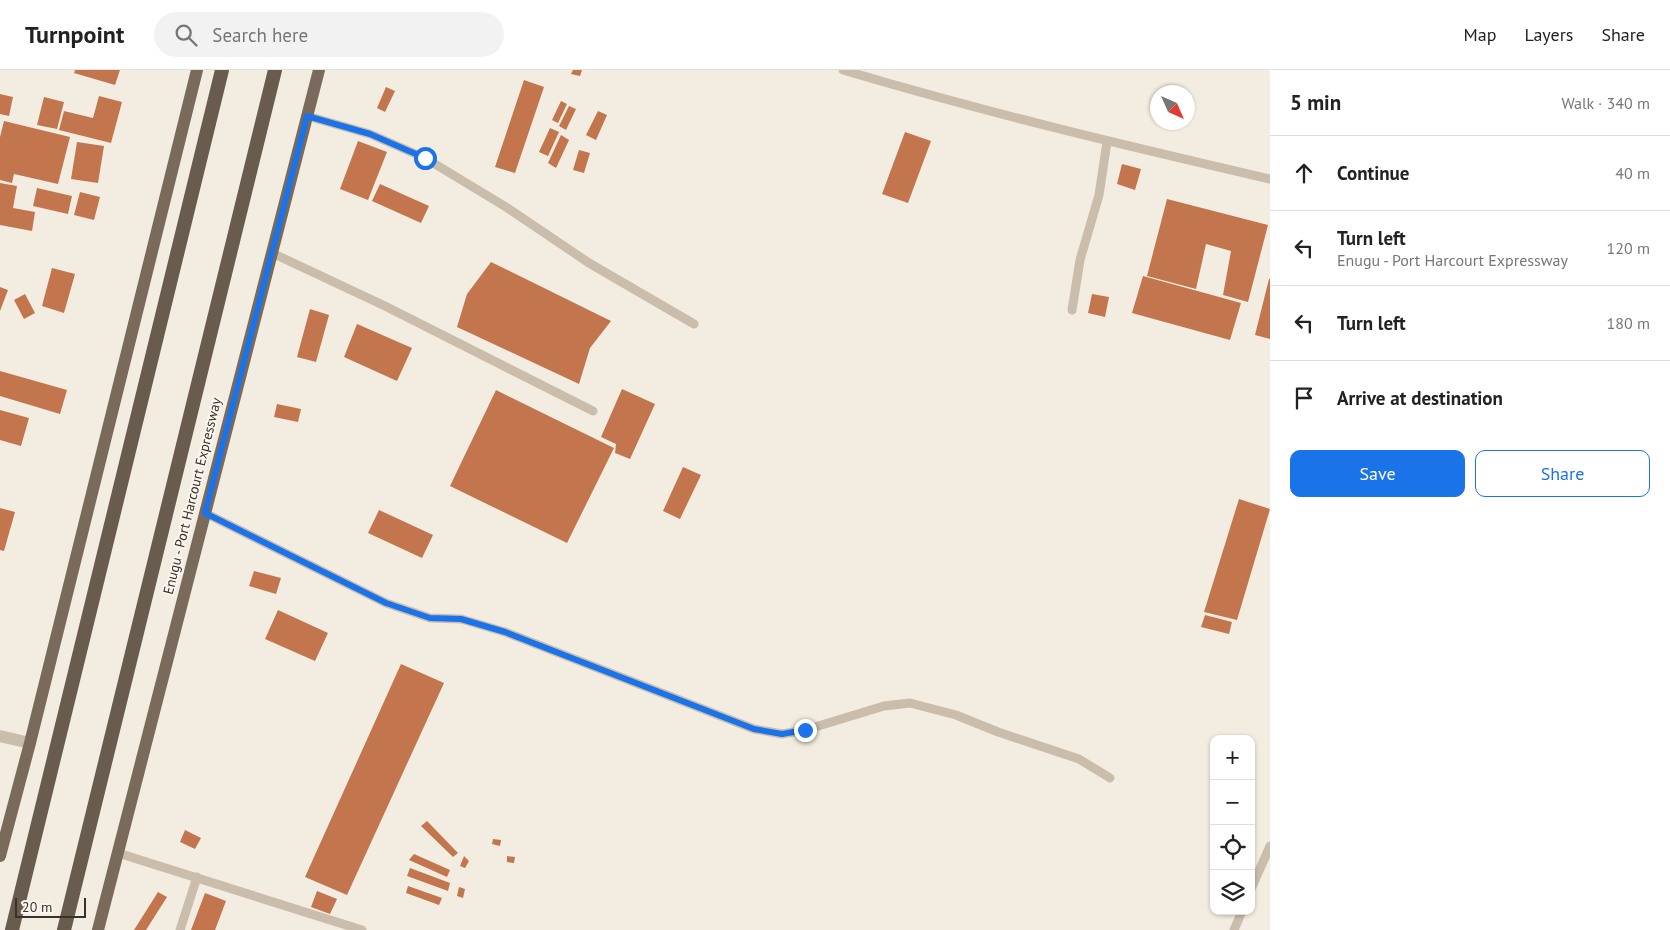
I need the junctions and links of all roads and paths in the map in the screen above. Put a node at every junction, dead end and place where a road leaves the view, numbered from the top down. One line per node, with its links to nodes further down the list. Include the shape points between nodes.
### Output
1 (196, 70): 15 (main road)
2 (222, 70): 23 (highway)
3 (275, 70): 24 (highway, Enugu - Port Harcourt Expressway)
4 (319, 70): 6 (main road, Enugu - Port Harcourt Expressway)
5 (843, 70): 7 (lane)
6 (307, 116): 9 (main road, Enugu - Port Harcourt Expressway); 11 (lane, via 370,134 425,158 590,263)
7 (1107, 142): 8 (lane); 10 (lane, via 1099,195 1080,260)
8 (1270, 179)
9 (272, 253): 12 (lane, via 386,306); 13 (main road, Enugu - Port Harcourt Expressway)
10 (1072, 310)
11 (694, 324)
12 (593, 412)
13 (205, 513): 16 (lane, via 386,603 430,618 461,619 505,632 754,729 782,734 884,706 910,703 956,714 998,732 1079,758); 18 (main road, Enugu - Port Harcourt Expressway)
14 (0, 736): 15 (street)
15 (30, 743): 19 (main road)
16 (1110, 778)
17 (1270, 846): 21 (lane)
18 (118, 852): 20 (lane); 25 (main road, Enugu - Port Harcourt Expressway)
19 (0, 856)
20 (197, 876): 26 (lane); 27 (lane)
21 (1255, 881)
22 (1240, 915): 28 (lane)
23 (12, 930)
24 (64, 930)
25 (98, 930)
26 (180, 930)
27 (362, 930)
28 (1234, 930)

